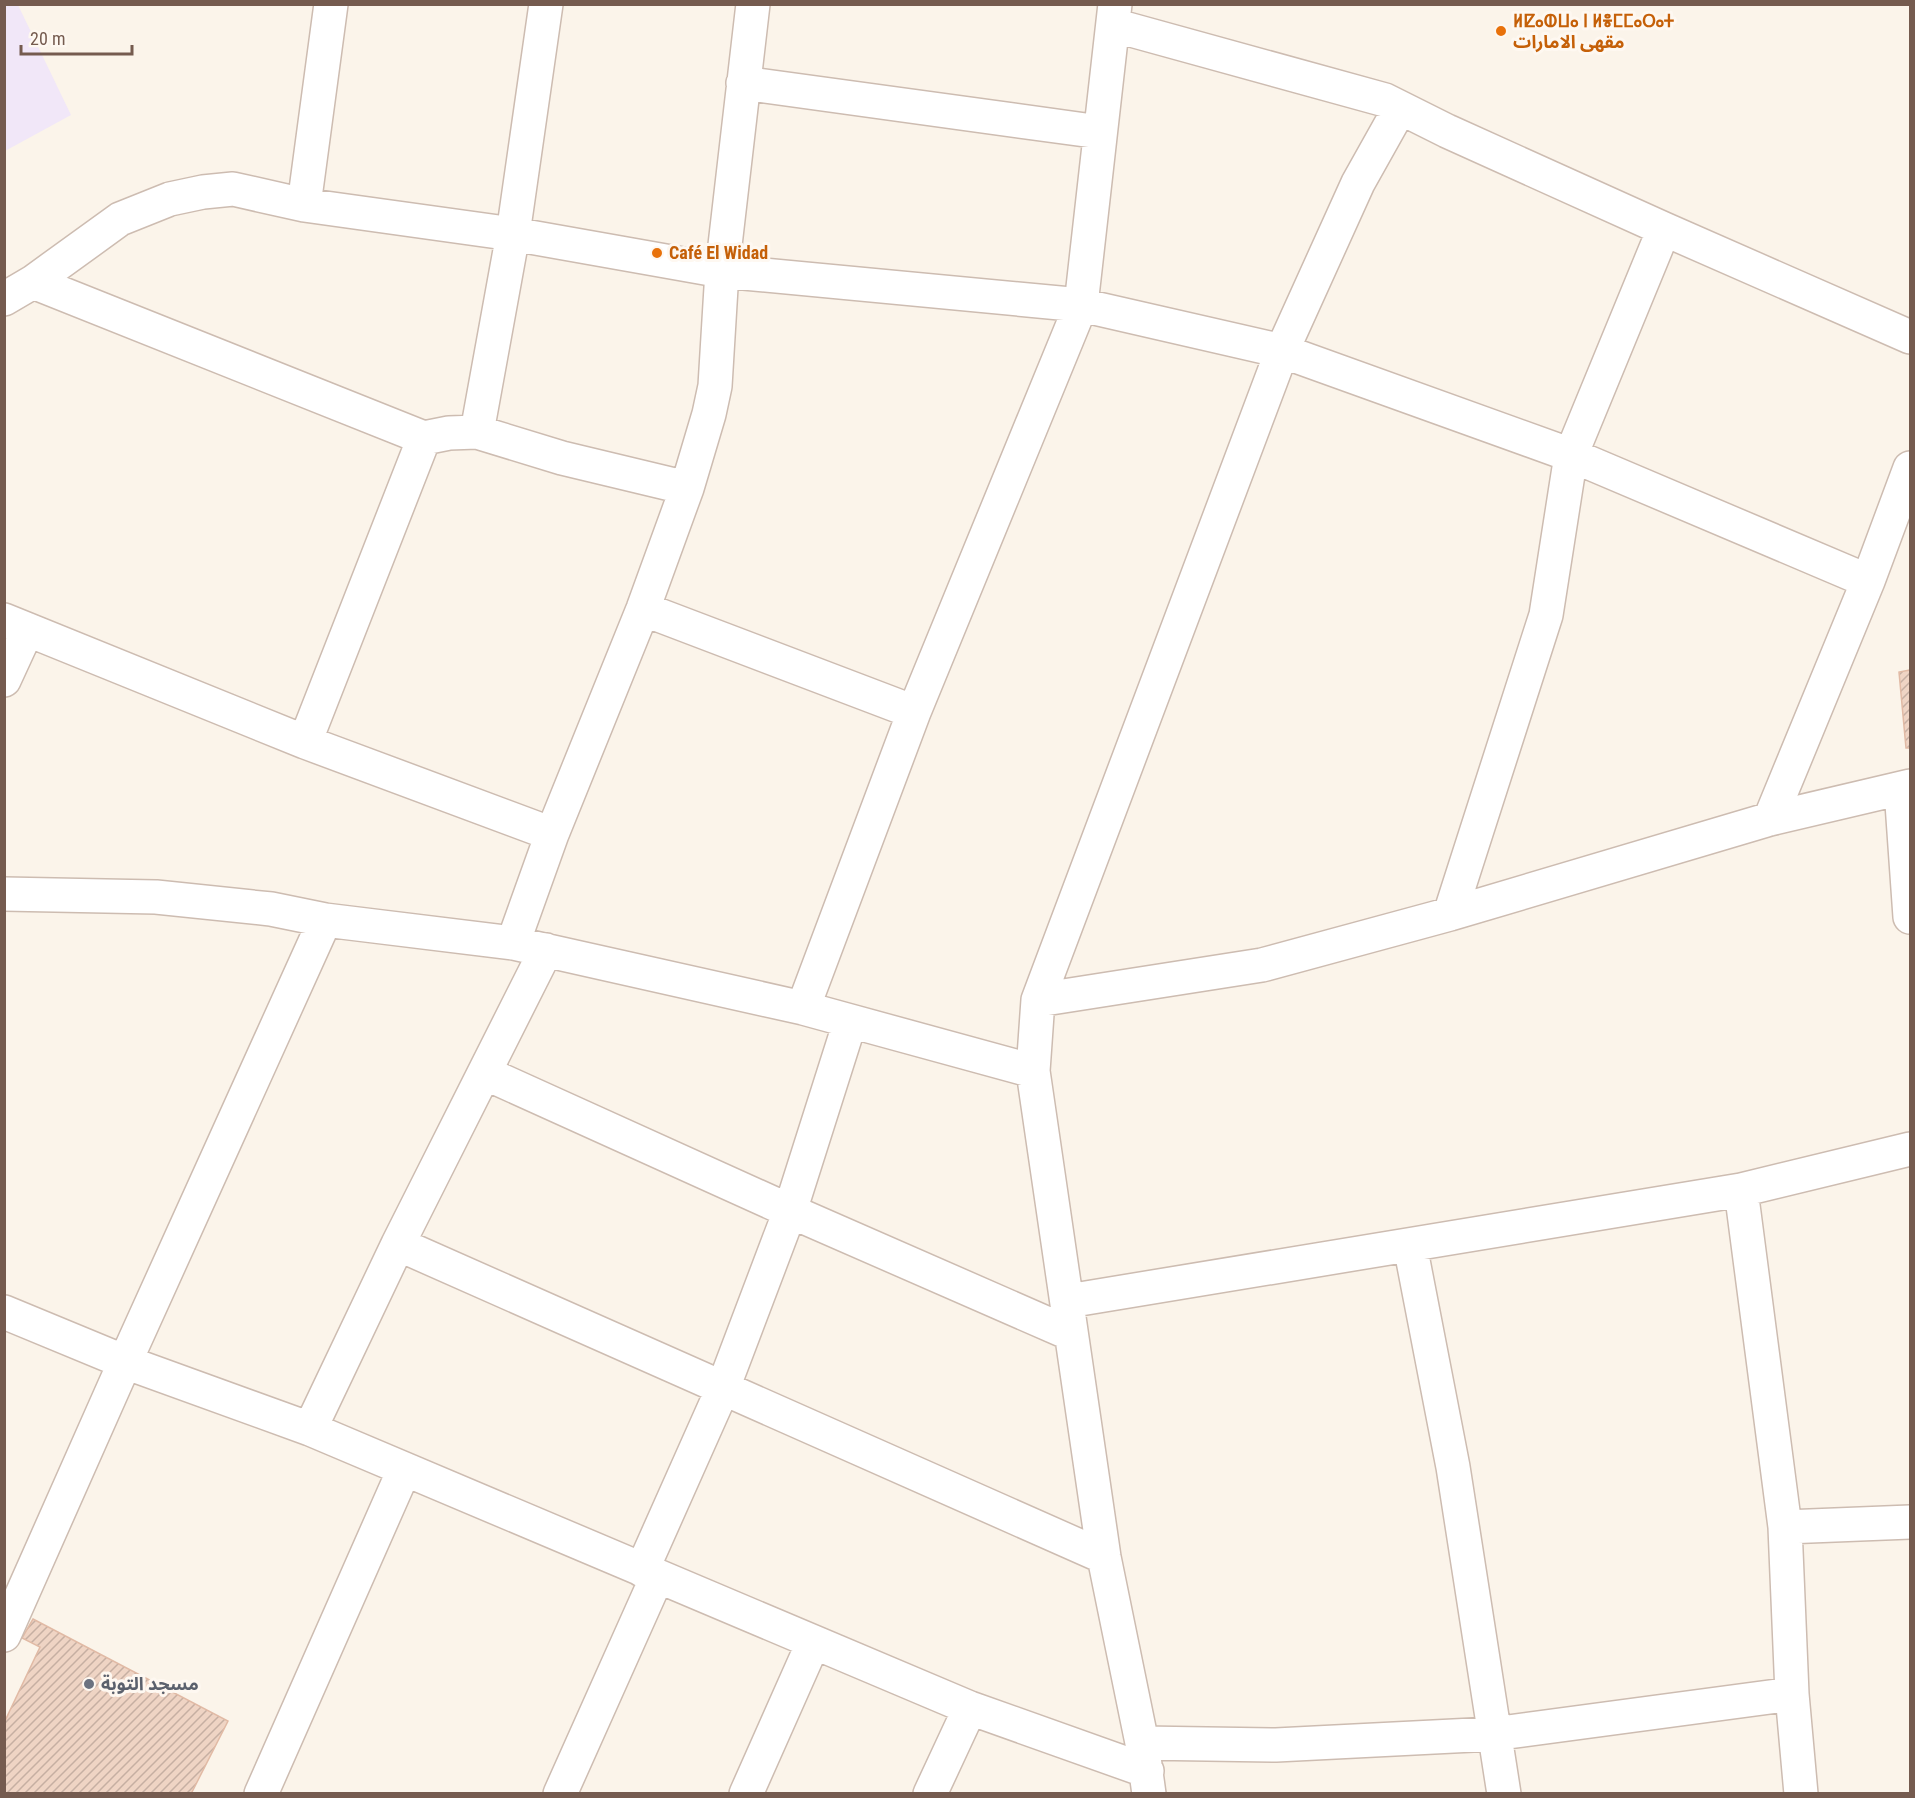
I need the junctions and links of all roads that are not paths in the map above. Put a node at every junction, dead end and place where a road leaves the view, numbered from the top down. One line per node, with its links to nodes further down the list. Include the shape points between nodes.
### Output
1 (331, 4): 8 (street)
2 (546, 4): 10 (street)
3 (753, 4): 5 (street)
4 (1114, 15): 6 (street, via 1386,100); 7 (street)
5 (744, 83): 7 (street); 11 (street)
6 (1400, 108): 9 (street); 16 (street, via 1358,183)
7 (1100, 132): 14 (street)
8 (304, 205): 10 (street); 12 (street, via 233,189 170,199 120,219)
9 (1664, 229): 15 (street); 19 (street)
10 (513, 234): 11 (street); 17 (street)
11 (722, 271): 14 (street); 21 (street, via 715,386)
12 (33, 282): 13 (street); 18 (street)
13 (4, 299)
14 (1081, 305): 16 (street); 26 (street)
15 (1911, 337)
16 (1282, 351): 19 (street); 37 (street)
17 (477, 432): 18 (street); 21 (street, via 562,458)
18 (424, 438): 27 (street)
19 (1571, 455): 22 (street); 32 (street, via 1546,615)
20 (1911, 468): 22 (street)
21 (687, 488): 23 (street)
22 (1869, 581): 29 (street)
23 (643, 609): 26 (street); 30 (street)
24 (16, 625): 25 (street); 27 (street)
25 (4, 680)
26 (914, 712): 38 (street)
27 (305, 742): 30 (street)
28 (1906, 787): 29 (street); 33 (street)
29 (1770, 819): 32 (street)
30 (552, 834): 35 (street)
31 (4, 894): 34 (street, via 156,897 271,909)
32 (1450, 914): 37 (street, via 1262,965)
33 (1911, 917)
34 (325, 920): 35 (street); 50 (street)
35 (513, 943): 36 (street)
36 (546, 950): 38 (street); 41 (street)
37 (1038, 1000): 40 (street)
38 (803, 1008): 39 (street)
39 (850, 1022): 40 (street); 44 (street)
40 (1033, 1071): 47 (street)
41 (485, 1073): 44 (street); 45 (street)
42 (1911, 1149): 43 (street)
43 (1741, 1190): 46 (street); 55 (street)
44 (790, 1211): 49 (street); 51 (street)
45 (398, 1244): 51 (street); 52 (street)
46 (1410, 1245): 47 (street); 62 (street, via 1453,1467)
47 (1068, 1301): 49 (street)
48 (4, 1312): 50 (street)
49 (1071, 1334): 56 (street)
50 (125, 1362): 52 (street); 58 (street)
51 (723, 1388): 56 (street); 57 (street)
52 (310, 1429): 53 (street)
53 (404, 1470): 57 (street); 64 (street)
54 (1911, 1522): 55 (street)
55 (1785, 1527): 60 (street)
56 (1104, 1557): 63 (street)
57 (650, 1573): 59 (street); 65 (street)
58 (4, 1635)
59 (813, 1643): 61 (street); 66 (street)
60 (1792, 1694): 62 (street); 69 (street)
61 (970, 1708): 63 (street); 67 (street)
62 (1493, 1734): 63 (street, via 1276,1745); 68 (street)
63 (1146, 1769)
64 (261, 1794)
65 (560, 1794)
66 (746, 1794)
67 (930, 1794)
68 (1504, 1794)
69 (1801, 1794)

